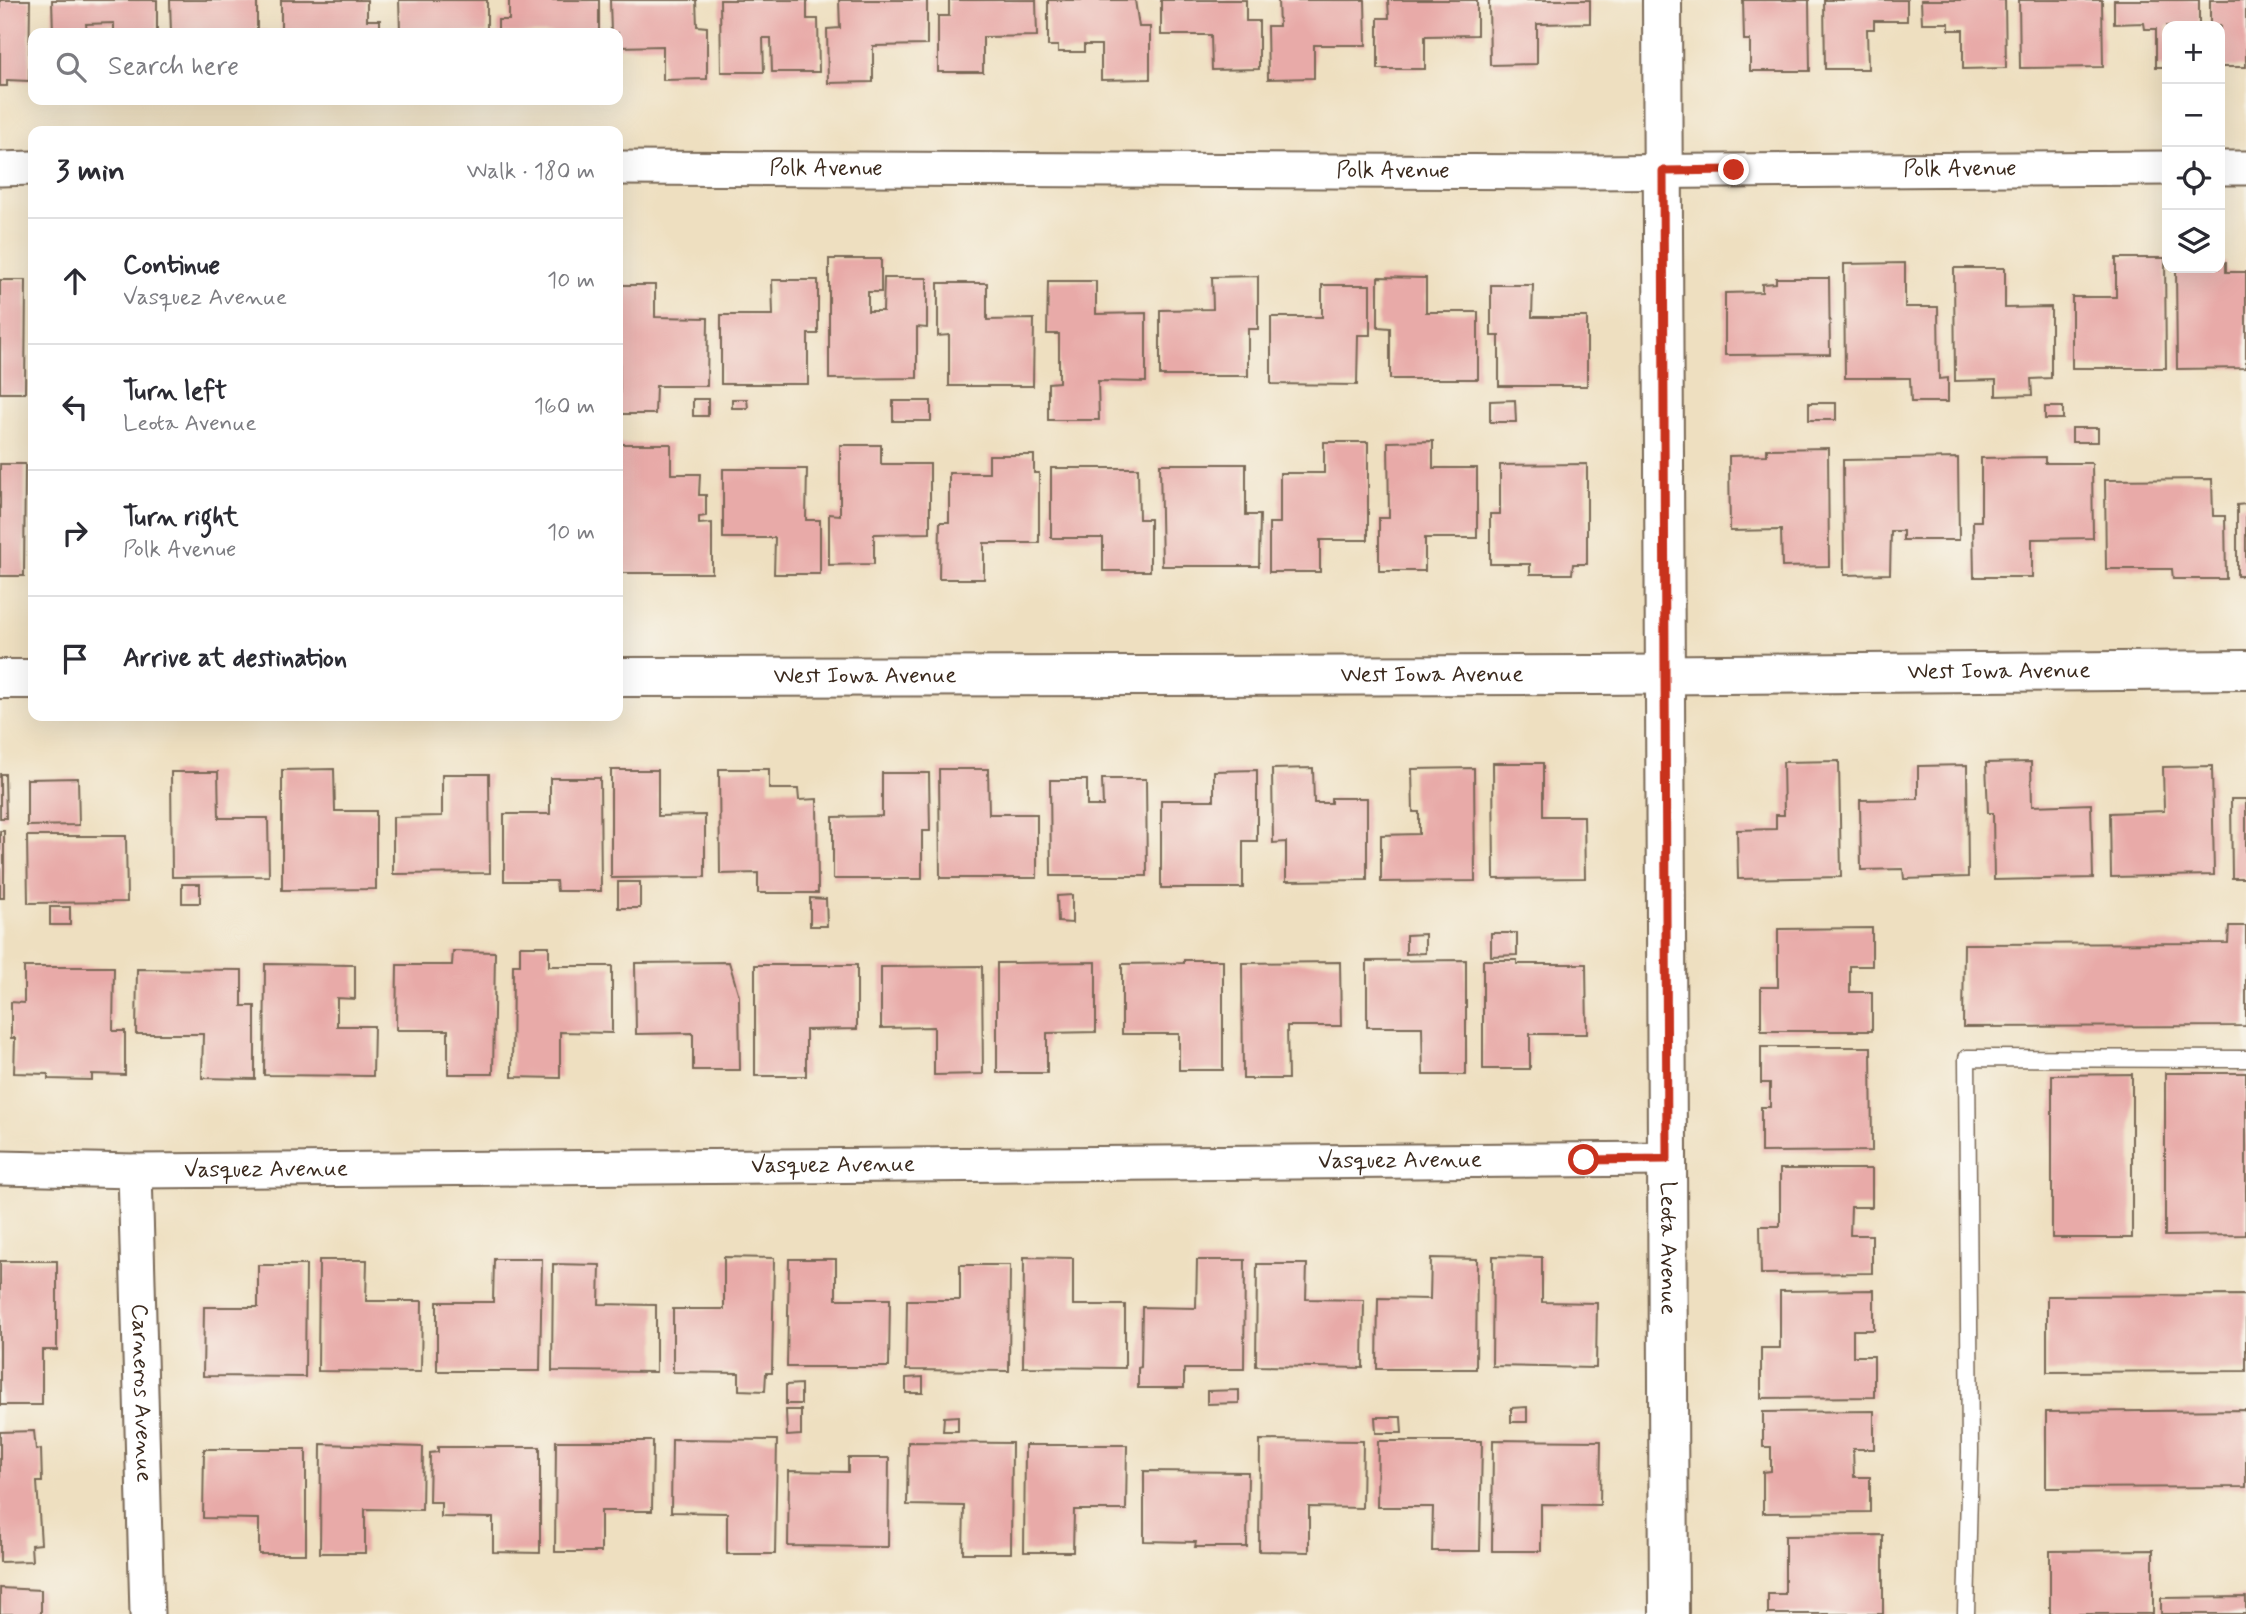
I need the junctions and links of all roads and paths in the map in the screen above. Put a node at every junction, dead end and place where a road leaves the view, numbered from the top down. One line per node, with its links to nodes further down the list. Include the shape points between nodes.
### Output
1 (1662, 0): 8 (street, Leota Avenue)
2 (28, 168): 7 (street)
3 (623, 168): 8 (street, Polk Avenue)
4 (2162, 168): 8 (street, Polk Avenue)
5 (2225, 168): 6 (street)
6 (2246, 168)
7 (0, 169)
8 (1663, 171): 10 (street, Leota Avenue)
9 (2246, 670): 10 (street, West Iowa Avenue)
10 (1665, 674): 11 (street, West Iowa Avenue); 15 (street, Leota Avenue)
11 (623, 677)
12 (0, 679): 13 (street)
13 (28, 679)
14 (2246, 1059): 20 (lane, via 1967,1058 1970,1452)
15 (1667, 1159): 17 (street, Vasquez Avenue); 19 (street, Leota Avenue)
16 (0, 1168): 17 (street, Vasquez Avenue)
17 (135, 1171): 18 (street, Carneros Avenue)
18 (147, 1614)
19 (1669, 1614)
20 (1966, 1614)

